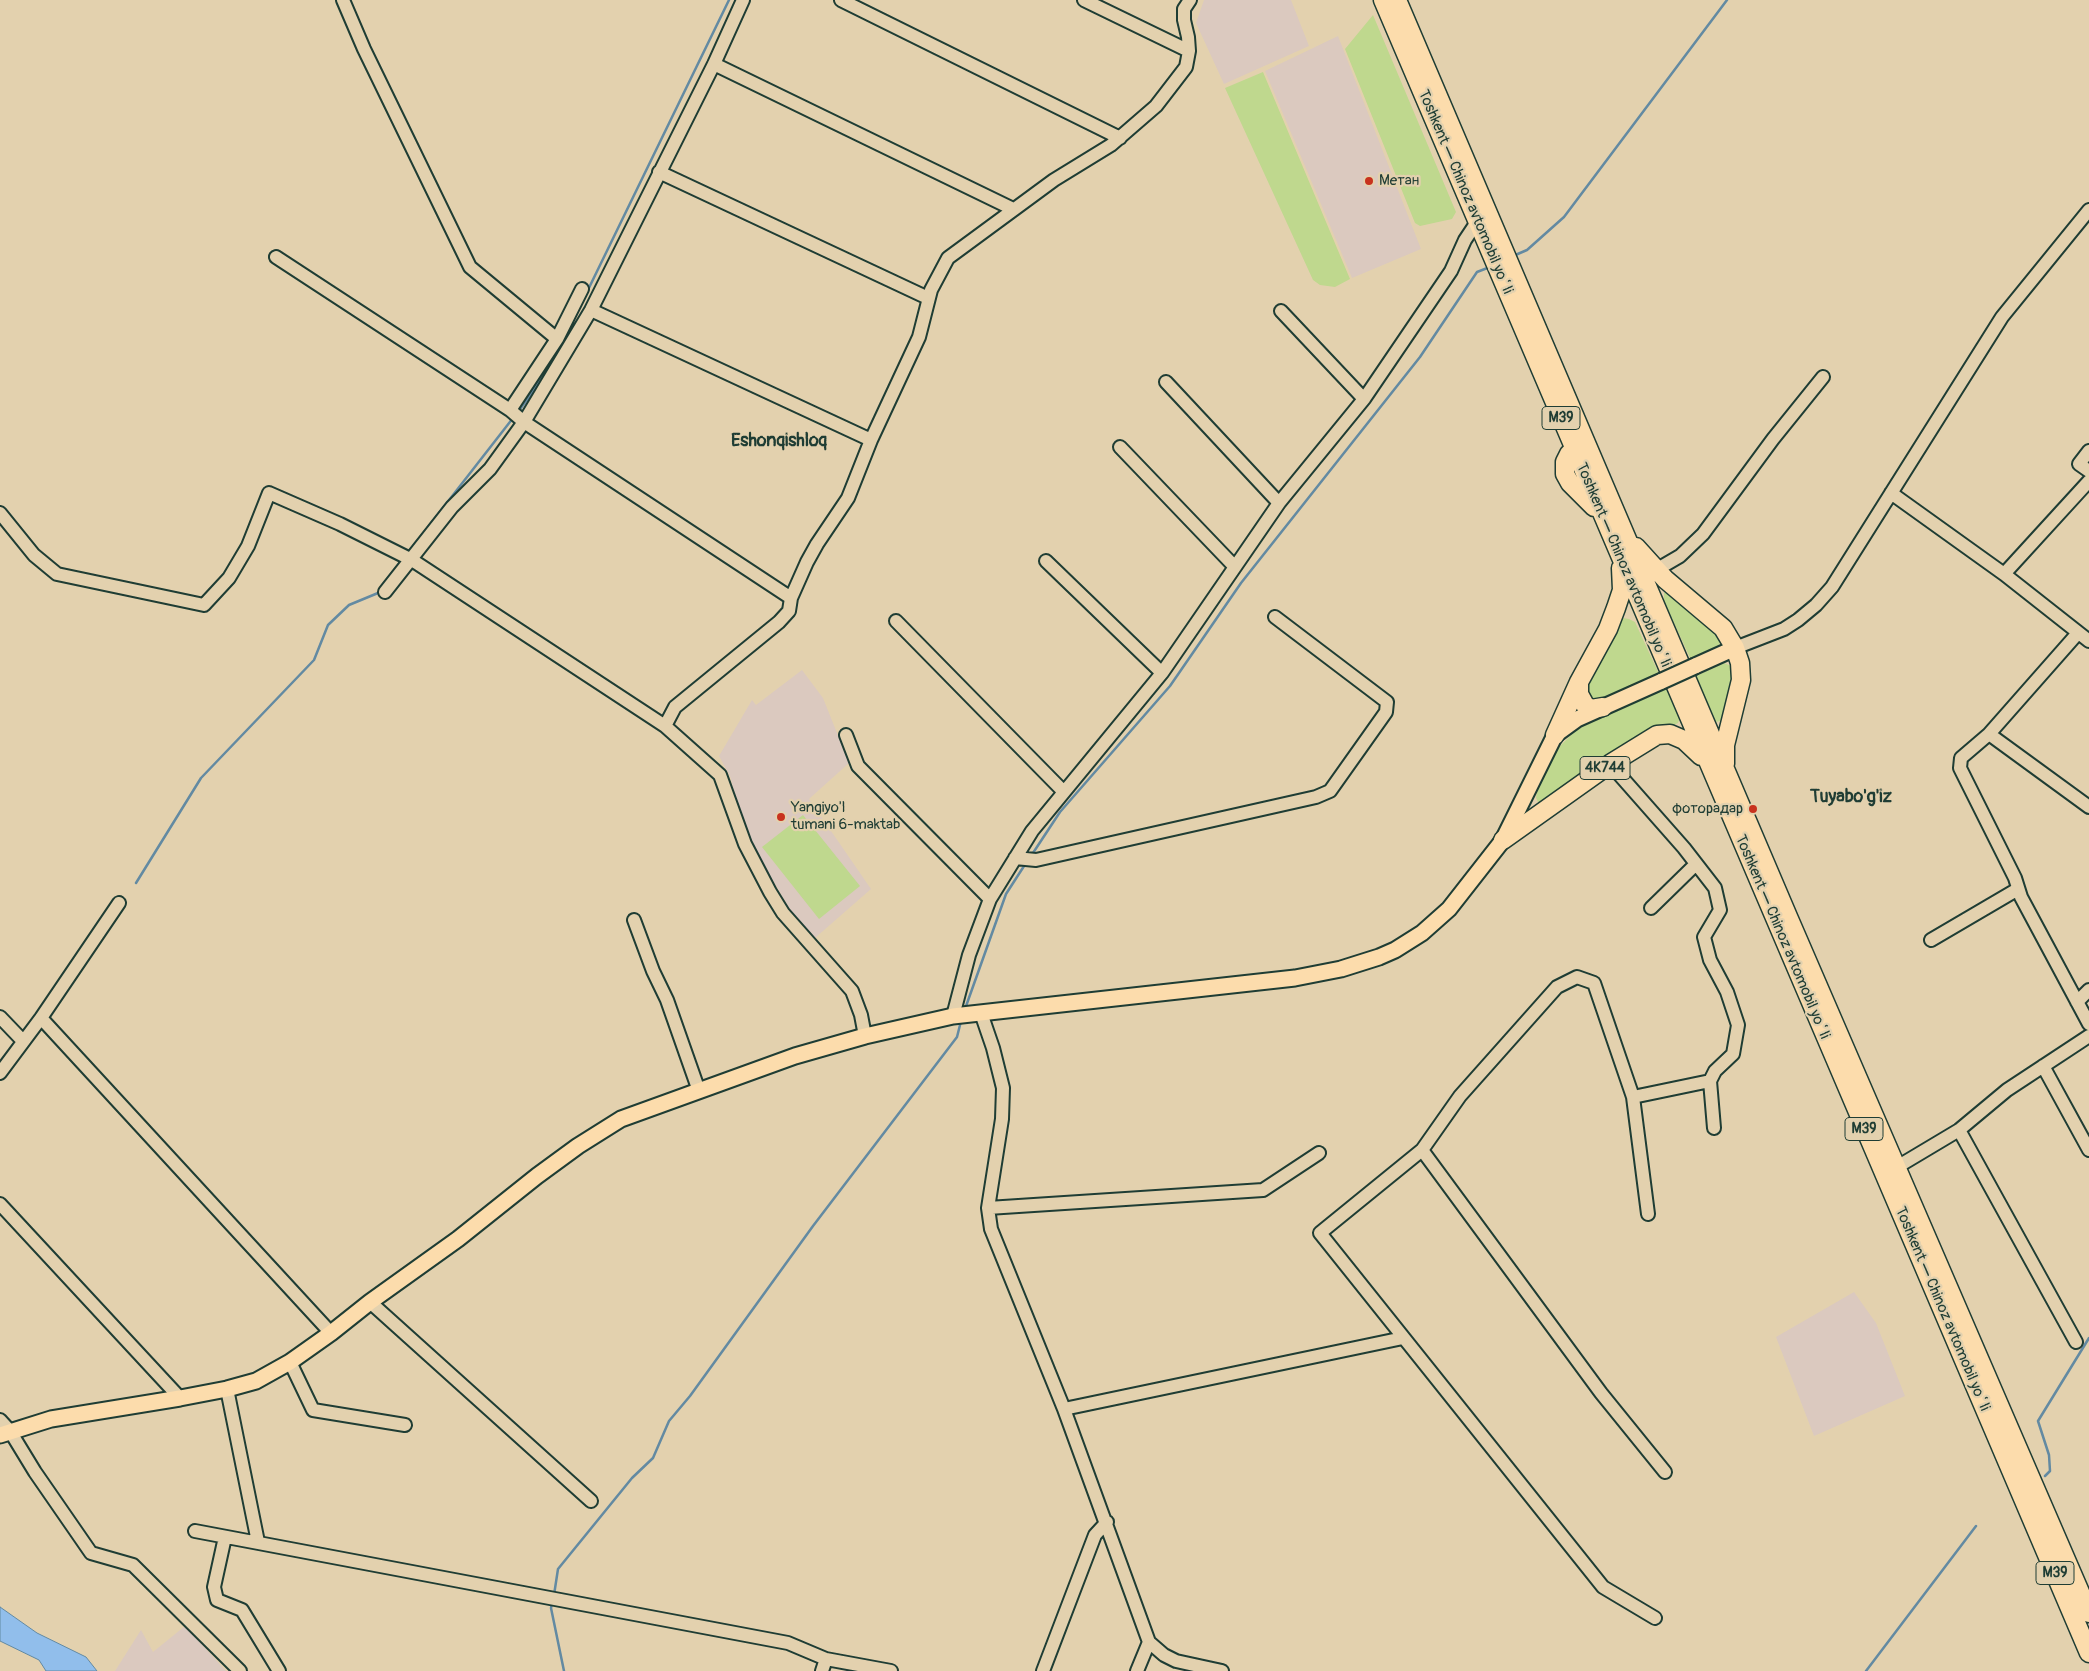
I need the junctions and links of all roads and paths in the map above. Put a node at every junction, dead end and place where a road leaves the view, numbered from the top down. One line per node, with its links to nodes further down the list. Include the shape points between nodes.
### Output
1 (343, 0): 20 (street, via 470,268)
2 (743, 0): 9 (street)
3 (841, 0): 10 (street)
4 (1084, 0): 8 (street)
5 (1190, 0): 8 (street, via 1184,9)
6 (1383, 0): 14 (highway, Toshkent — Chinoz avtomobil yoʻli / M39)
7 (1397, 0): 14 (highway, Toshkent — Chinoz avtomobil yoʻli / M39)
8 (1189, 51): 10 (street, via 1186,67 1156,106)
9 (714, 64): 11 (street); 12 (street)
10 (1120, 138): 12 (street)
11 (659, 172): 17 (street); 18 (street)
12 (1013, 209): 17 (street, via 948,258)
13 (2089, 210): 32 (street, via 2002,317)
14 (1485, 229): 23 (street, via 1465,240 1451,272); 28 (highway, Toshkent — Chinoz avtomobil yoʻli / M39)
15 (276, 257): 24 (street)
16 (582, 289): 20 (street)
17 (928, 298): 26 (street, via 919,338)
18 (591, 310): 25 (street); 26 (street)
19 (1281, 311): 23 (street)
20 (557, 339): 24 (street)
21 (1823, 377): 40 (street, via 1704,534 1680,556)
22 (1166, 382): 33 (street)
23 (1364, 399): 33 (street)
24 (510, 410): 25 (street)
25 (524, 422): 37 (street, via 490,469 452,507); 43 (street)
26 (871, 440): 43 (street, via 848,498 817,544)
27 (1120, 447): 39 (street)
28 (1581, 449): 35 (highway, Toshkent — Chinoz avtomobil yoʻli / M39); 36 (highway, Toshkent — Chinoz avtomobil yoʻli / M39, via 1569,454 1565,462 1567,479 1604,518)
29 (2089, 451): 30 (street, via 2079,464)
30 (2089, 472)
31 (2089, 482): 41 (street)
32 (1891, 492): 41 (street); 48 (street, via 1832,587 1816,605 1784,629)
33 (1279, 503): 39 (street)
34 (0, 513): 37 (street, via 34,556 57,574 204,605 229,578 248,546 269,493)
35 (1624, 533): 40 (highway); 57 (highway, Toshkent — Chinoz avtomobil yoʻli / M39)
36 (1620, 558): 50 (highway, via 1622,590 1608,629); 57 (highway, Toshkent — Chinoz avtomobil yoʻli / M39)
37 (412, 560): 42 (street); 52 (street)
38 (1046, 561): 49 (street)
39 (1235, 567): 49 (street)
40 (1656, 570): 48 (highway, via 1723,628)
41 (2004, 574): 46 (street)
42 (385, 592)
43 (791, 598): 52 (street, via 789,611 779,622 676,707)
44 (1275, 617): 62 (street, via 1387,702 1386,712 1330,791 1316,797 1036,860)
45 (896, 621): 58 (street)
46 (2078, 633): 47 (street); 53 (street)
47 (2089, 641)
48 (1735, 648): 51 (main road, bridge); 57 (highway, via 1740,663 1740,680)
49 (1162, 673): 58 (street)
50 (1579, 682): 51 (highway, via 1579,694 1585,705 1591,709); 55 (highway)
51 (1603, 707): 55 (main road, via 1577,718)
52 (665, 726): 77 (street, via 720,775 745,844 770,892 783,913 852,991)
53 (1989, 734): 59 (street); 64 (street, via 1961,758 1960,768)
54 (846, 735): 65 (street, via 858,766)
55 (1555, 735): 60 (main road)
56 (1610, 764): 57 (highway, 4К744, via 1650,739 1670,734 1684,740); 60 (highway, 4К744); 63 (street)
57 (1717, 766): 61 (highway, Toshkent — Chinoz avtomobil yoʻli / M39)
58 (1063, 790): 62 (street)
59 (2089, 807)
60 (1503, 840): 72 (main road, via 1433,925 1395,950 1360,963 1295,978)
61 (1752, 848): 90 (highway, Toshkent — Chinoz avtomobil yoʻli / M39); 113 (highway, Toshkent — Chinoz avtomobil yoʻli / M39)
62 (1015, 858): 65 (street)
63 (1696, 864): 67 (street); 82 (street, via 1715,888 1720,910 1704,937 1710,960 1738,1025 1733,1054 1715,1071)
64 (2018, 889): 69 (street); 71 (street)
65 (990, 899): 73 (street, via 969,955)
66 (119, 903): 75 (street)
67 (1651, 908)
68 (634, 920): 83 (street)
69 (1931, 940)
70 (2089, 990): 71 (street)
71 (2077, 1002): 76 (street)
72 (976, 1013): 73 (main road); 92 (street, via 993,1048 1003,1088 1002,1119)
73 (953, 1016): 77 (main road)
74 (0, 1017): 79 (street)
75 (41, 1018): 79 (street); 95 (street)
76 (2089, 1024)
77 (865, 1036): 83 (main road, via 795,1056)
78 (2089, 1036): 80 (street)
79 (24, 1041): 81 (street)
80 (2043, 1066): 86 (street, via 2007,1090); 88 (street)
81 (0, 1073)
82 (1710, 1081): 84 (street); 85 (street)
83 (700, 1091): 94 (main road, via 621,1119 578,1146)
84 (1633, 1097): 87 (street, via 1594,983 1577,977 1557,987 1460,1096); 93 (street)
85 (1714, 1128)
86 (1959, 1130): 90 (street); 97 (street)
87 (1422, 1150): 96 (street, via 1320,1234); 104 (street, via 1601,1393)
88 (2089, 1150)
89 (1319, 1153): 92 (street, via 1263,1190)
90 (1897, 1167): 110 (highway, Toshkent — Chinoz avtomobil yoʻli / M39)
91 (0, 1204): 100 (street)
92 (988, 1208): 101 (street, via 991,1229)
93 (1648, 1214)
94 (370, 1302): 95 (main road); 105 (street)
95 (331, 1333): 98 (main road)
96 (1404, 1338): 101 (street); 111 (street, via 1603,1587)
97 (2076, 1342)
98 (290, 1362): 99 (main road, via 256,1381); 102 (street, via 313,1410)
99 (227, 1389): 100 (main road); 109 (street)
100 (180, 1398): 103 (main road)
101 (1064, 1409): 106 (street)
102 (406, 1425)
103 (3, 1428): 115 (street, via 91,1553 133,1565)
104 (1665, 1472)
105 (592, 1501)
106 (1107, 1522): 112 (street); 118 (street, via 1095,1535)
107 (196, 1531): 108 (street)
108 (225, 1536): 109 (street); 116 (street, via 214,1587 217,1600 242,1610)
109 (258, 1542): 114 (street, via 788,1643)
110 (2089, 1613)
111 (1655, 1618)
112 (1149, 1642): 119 (street); 120 (street, via 1176,1661)
113 (2089, 1653)
114 (824, 1665): 117 (street)
115 (240, 1671)
116 (279, 1671)
117 (891, 1671)
118 (1043, 1671)
119 (1137, 1671)
120 (1222, 1671)

